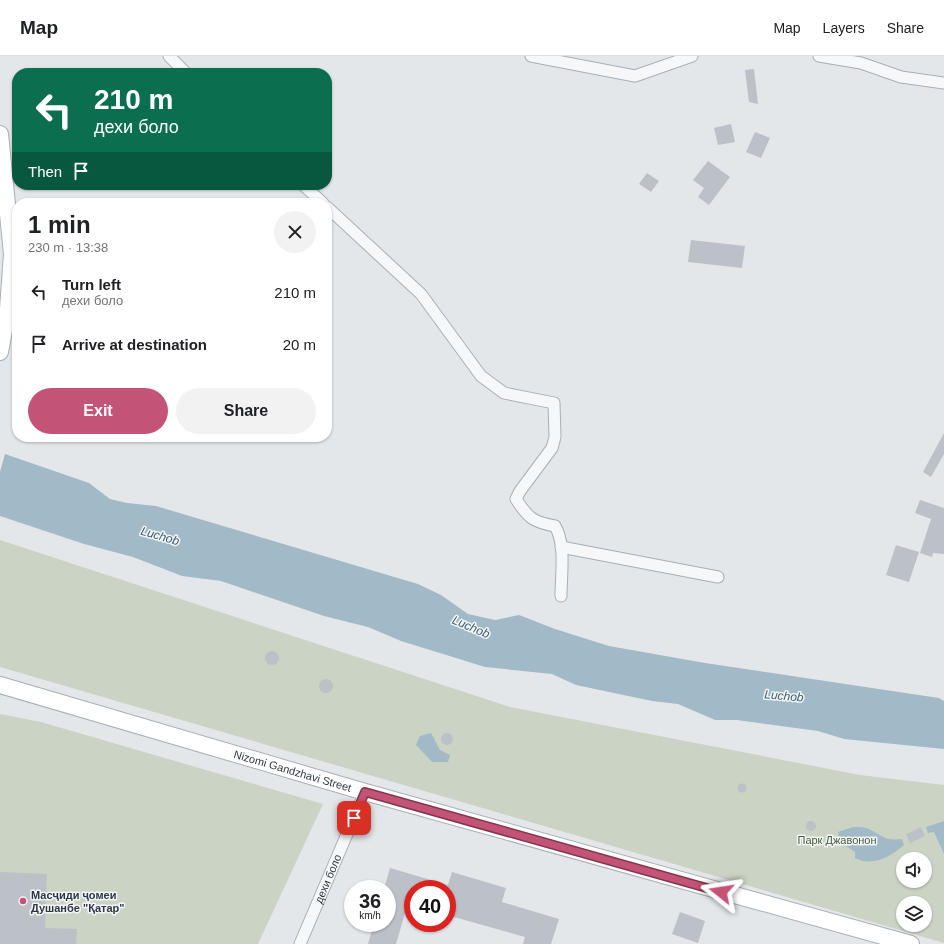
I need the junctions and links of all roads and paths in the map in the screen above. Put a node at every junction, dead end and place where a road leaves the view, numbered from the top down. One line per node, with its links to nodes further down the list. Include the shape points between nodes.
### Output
1 (169, 56): 6 (street)
2 (531, 56): 5 (street)
3 (692, 56): 5 (street, via 635,76)
4 (819, 56): 7 (street, via 861,63 901,77)
5 (571, 60)
6 (181, 68)
7 (944, 83)
8 (0, 134): 12 (street, via 12,254 8,309)
9 (309, 190): 10 (street)
10 (317, 198)
11 (332, 212): 13 (street, via 421,294 481,376 514,396 554,403 555,437 552,448 516,499 529,518 555,526)
12 (0, 352)
13 (561, 546): 14 (street); 15 (street)
14 (718, 578)
15 (561, 596)
16 (0, 685): 17 (street, Nizomi Gandzhavi Street)
17 (365, 792): 18 (street, дехи боло); 19 (street, Nizomi Gandzhavi Street)
18 (300, 944)
19 (911, 944)

